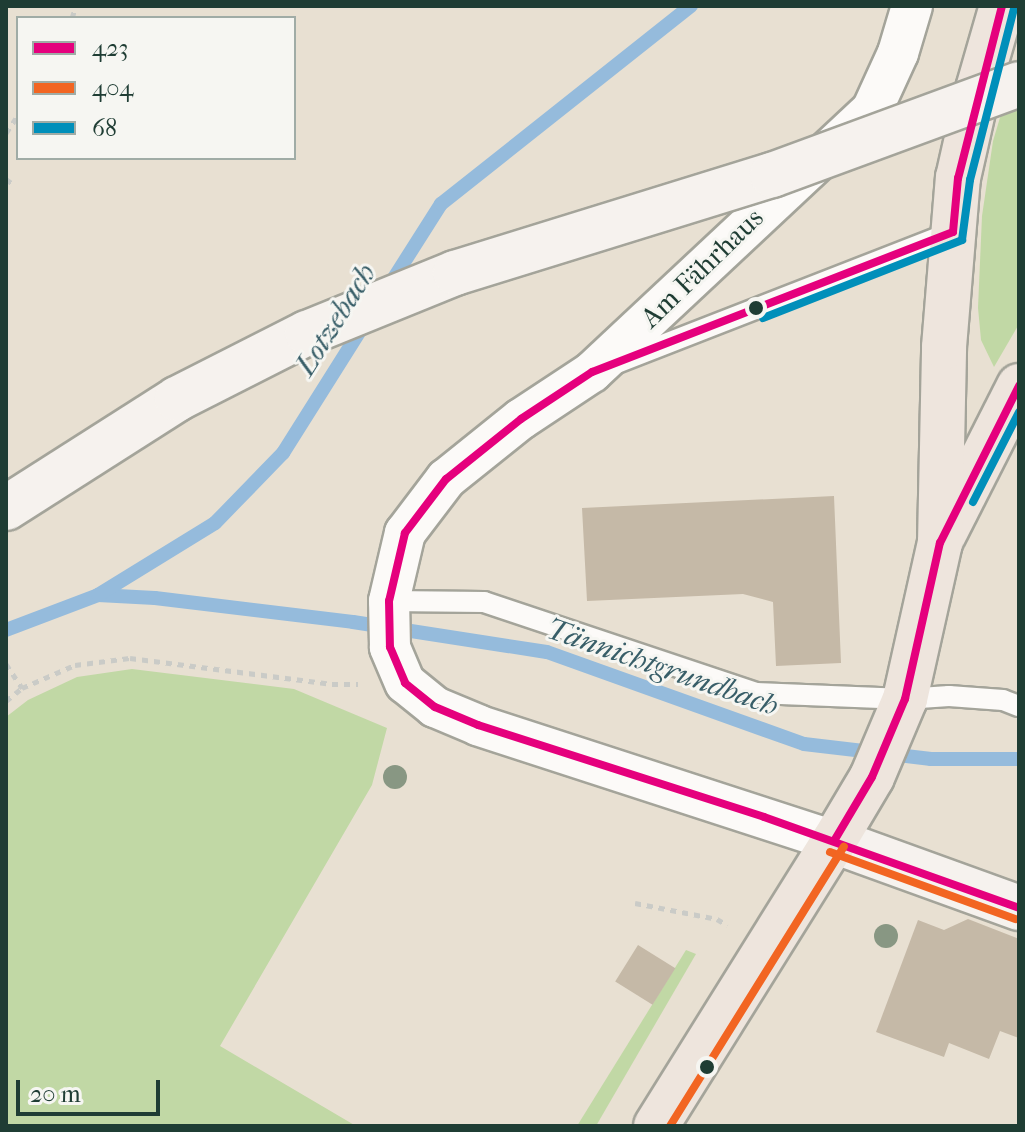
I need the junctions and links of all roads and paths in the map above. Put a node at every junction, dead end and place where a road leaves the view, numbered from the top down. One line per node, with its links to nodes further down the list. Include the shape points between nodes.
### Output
1 (912, 6): 7 (street, Am Fährhaus, via 872,110)
2 (1002, 6): 6 (main road, via 958,178)
3 (1019, 84): 9 (main road, bridge, via 772,175 455,273 307,333 177,399)
4 (6, 179): 5 (path)
5 (13, 184)
6 (953, 232): 7 (lane); 10 (main road, via 943,362)
7 (592, 372): 11 (street, Am Fährhaus, via 521,419 446,479 405,533)
8 (1019, 386): 10 (main road)
9 (6, 508)
10 (940, 543): 17 (main road)
11 (389, 601): 13 (street, Am Fährhaus, via 390,647); 17 (lane, via 484,602 756,693)
12 (6, 664): 14 (path)
13 (405, 683): 14 (path, via 332,684 130,658 75,665); 18 (street, Am Fährhaus, via 435,707 478,725)
14 (22, 688): 15 (path)
15 (6, 701)
16 (1019, 706): 17 (lane, via 949,696)
17 (898, 717): 18 (main road, via 872,777)
18 (834, 841): 20 (main road); 21 (main road)
19 (635, 903): 21 (path, via 717,919)
20 (1019, 908)
21 (768, 951): 22 (main road)
22 (656, 1126)

